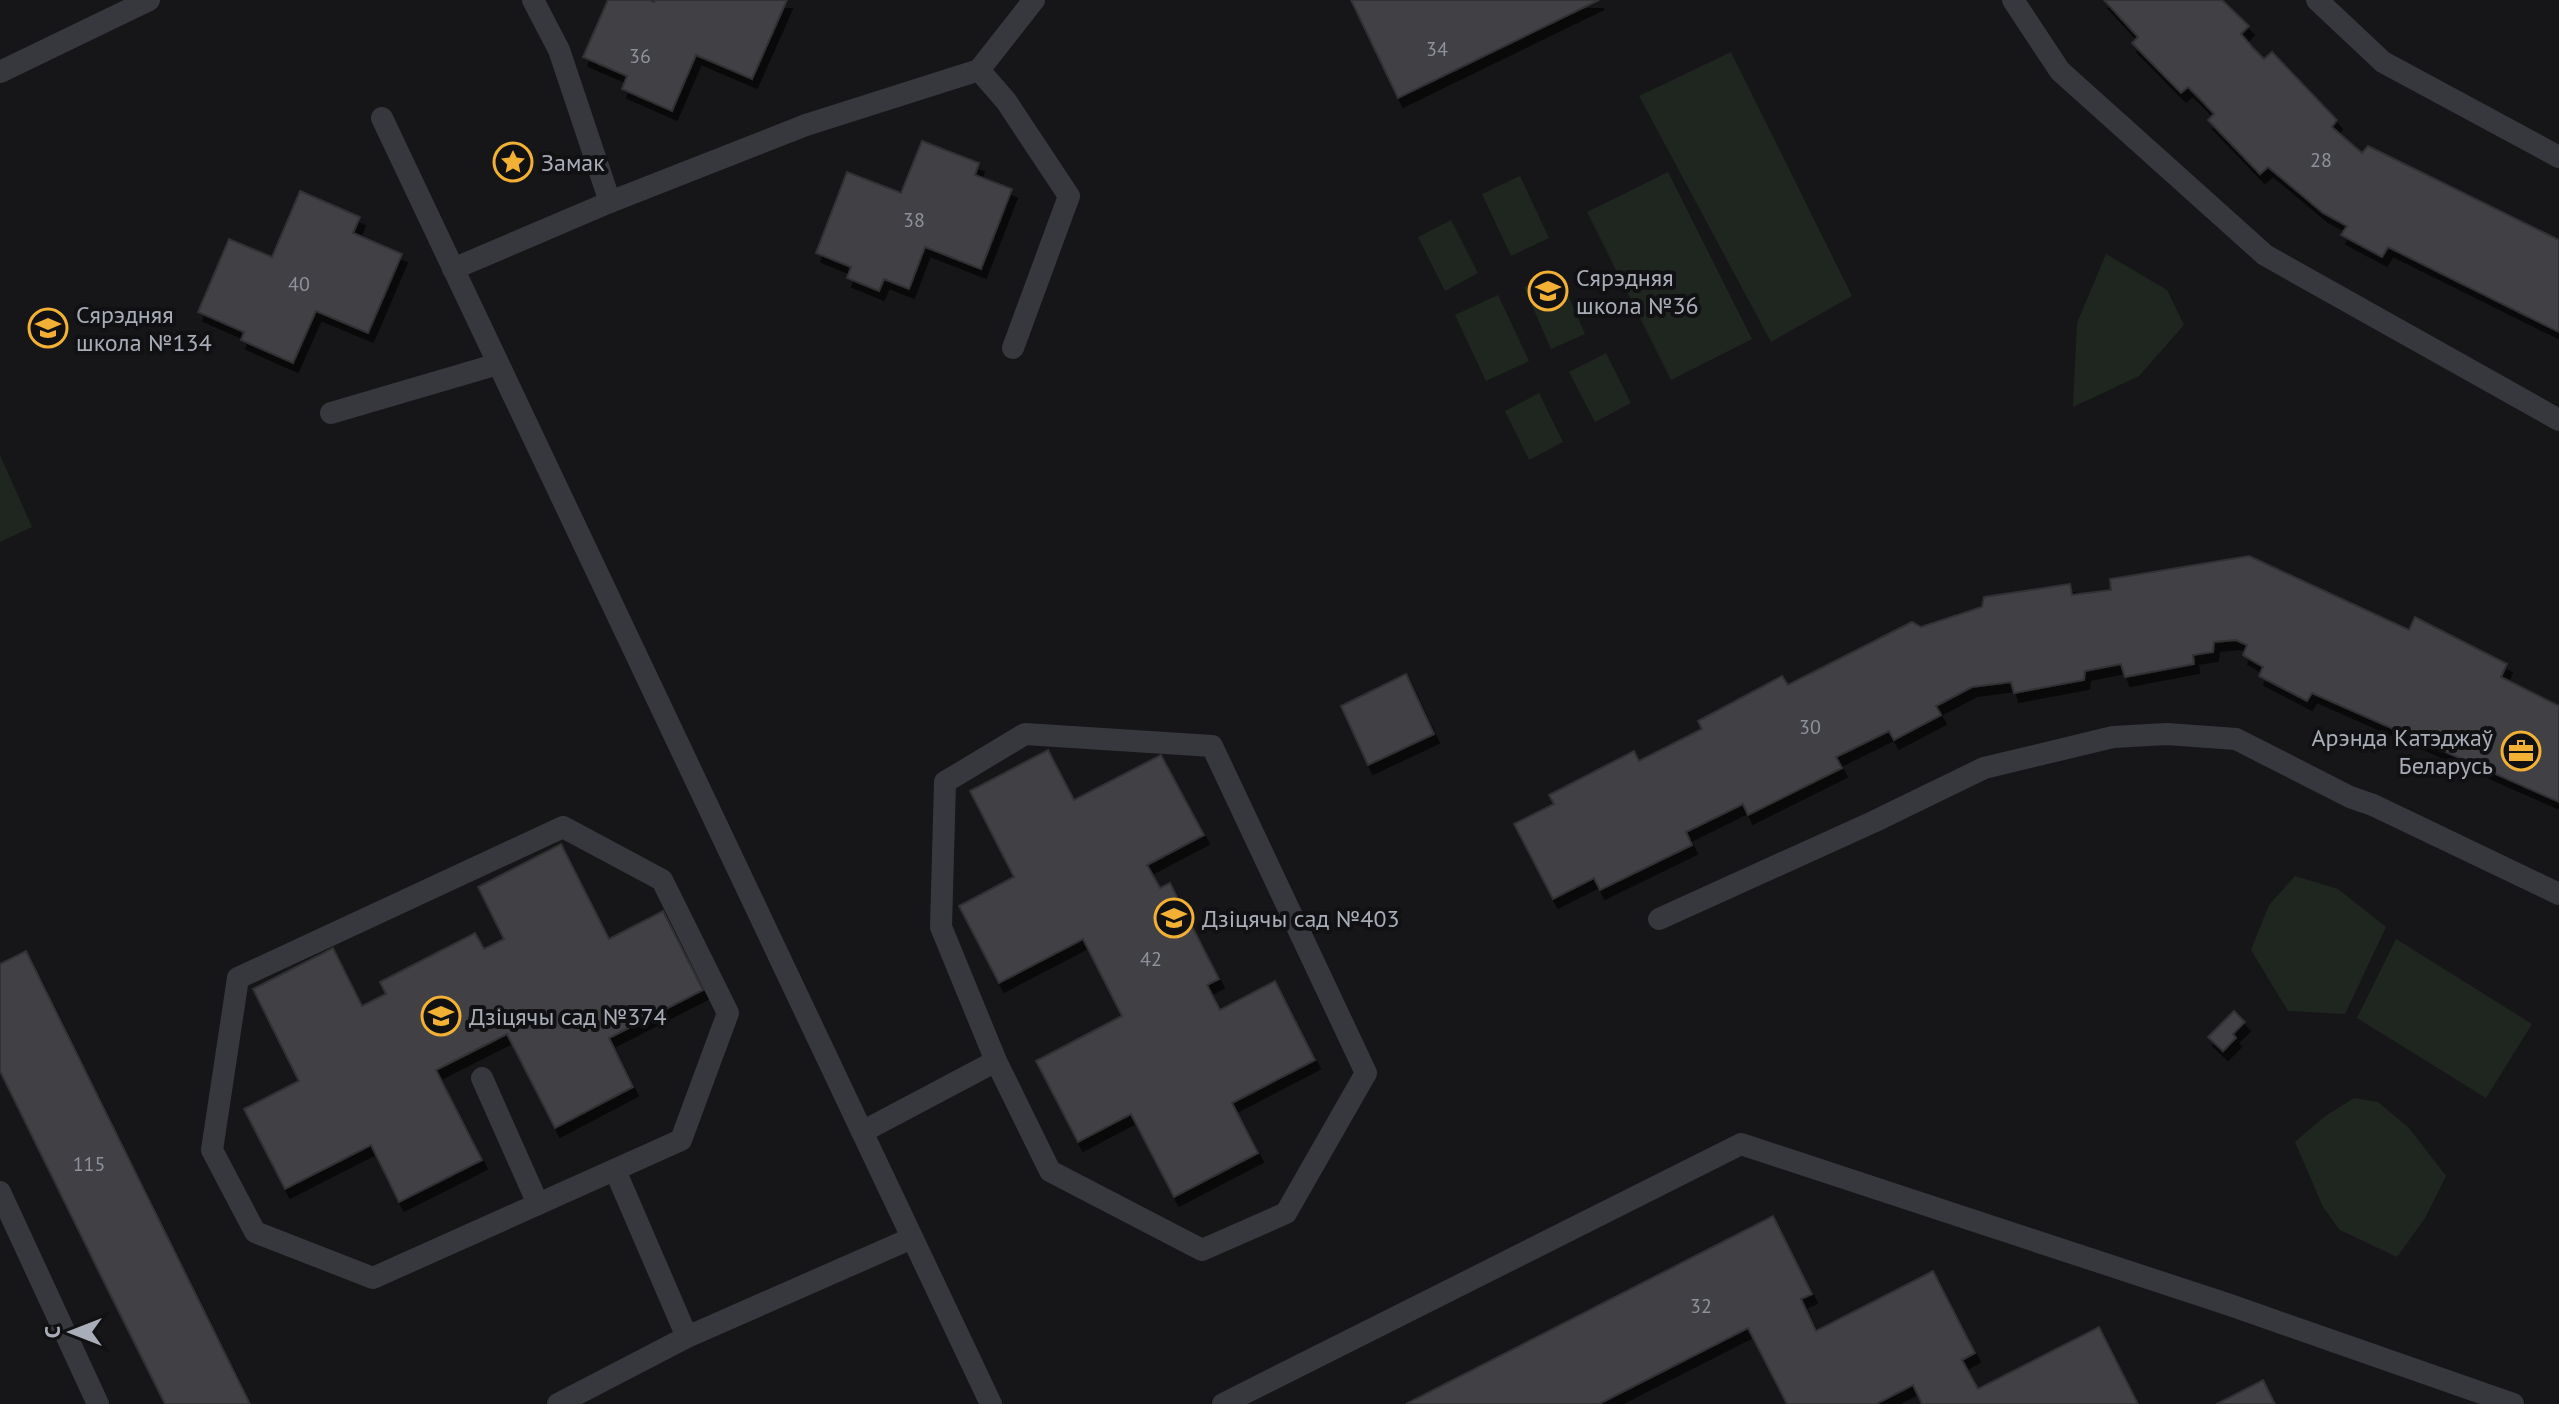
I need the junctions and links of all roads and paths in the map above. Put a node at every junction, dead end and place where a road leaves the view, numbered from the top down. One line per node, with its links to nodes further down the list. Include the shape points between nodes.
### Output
1 (149, 0): 7 (lane)
2 (533, 0): 10 (lane, via 559,50)
3 (1034, 0): 6 (lane)
4 (2013, 0): 15 (lane, via 2060,71 2265,255)
5 (2317, 0): 9 (lane, via 2383,62)
6 (979, 70): 10 (lane, via 806,125); 12 (lane, via 1069,196)
7 (0, 72)
8 (382, 118): 11 (lane)
9 (2559, 157)
10 (610, 202): 11 (lane)
11 (453, 269): 13 (lane)
12 (1013, 348)
13 (498, 364): 14 (lane); 20 (lane)
14 (331, 413)
15 (2559, 420)
16 (2559, 894): 17 (lane, via 2236,739 2167,734 2113,737 1984,768)
17 (1659, 919)
18 (996, 1061): 18 (lane, via 1050,1171 1202,1250 1286,1213 1366,1073 1212,746 1025,734 945,782 941,927); 20 (lane)
19 (482, 1078): 23 (lane)
20 (862, 1132): 24 (lane)
21 (615, 1170): 23 (lane); 23 (lane, via 681,1140 728,1013 662,880 563,827 238,978 212,1150 255,1232 373,1278); 25 (lane)
22 (0, 1192): 26 (lane)
23 (538, 1204)
24 (912, 1238): 25 (lane); 28 (lane)
25 (687, 1337): 27 (lane)
26 (98, 1404)
27 (558, 1404)
28 (991, 1404)
29 (1223, 1404): 30 (lane, via 1741,1144)
30 (2513, 1404)

